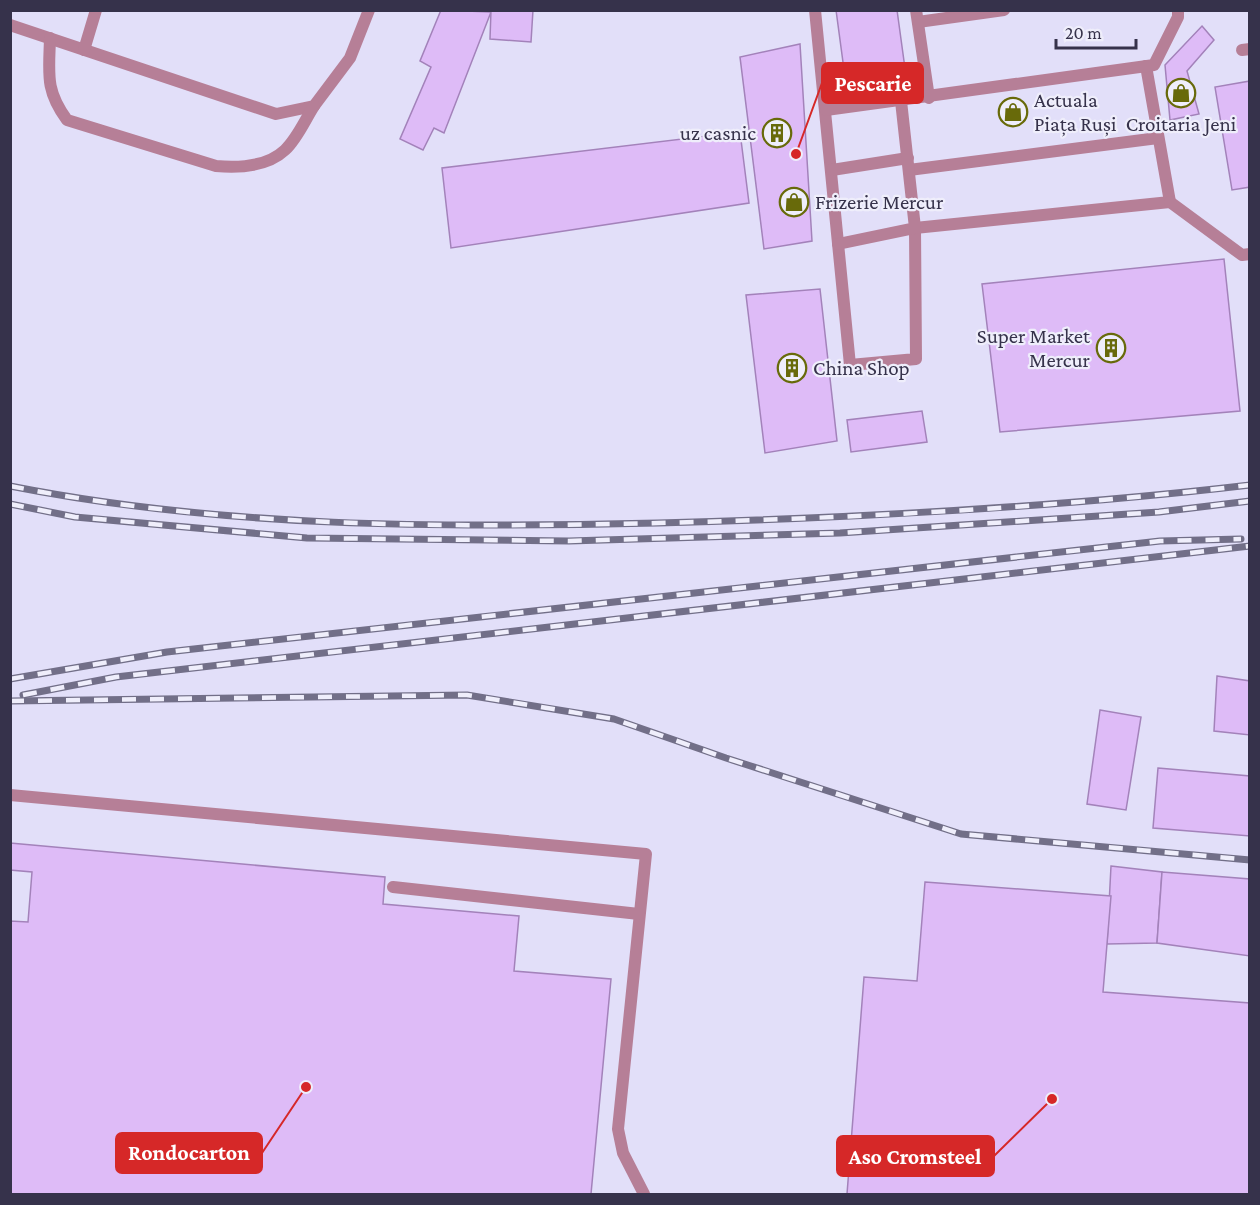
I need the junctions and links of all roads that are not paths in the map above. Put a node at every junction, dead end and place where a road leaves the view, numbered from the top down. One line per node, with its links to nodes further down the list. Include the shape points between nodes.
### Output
1 (96, 10): 9 (lane)
2 (369, 10): 13 (lane, via 350,58)
3 (815, 10): 14 (lane)
4 (1004, 10): 6 (lane)
5 (1178, 10): 10 (lane, via 1154,65)
6 (917, 16): 11 (lane)
7 (10, 25): 8 (lane)
8 (50, 38): 9 (lane); 13 (lane, via 53,101 67,120 216,166 258,164 284,151)
9 (84, 50): 13 (lane, via 276,114)
10 (1146, 66): 11 (lane); 15 (lane)
11 (929, 98): 12 (lane)
12 (901, 101): 14 (lane); 16 (lane)
13 (314, 106)
14 (826, 110): 17 (lane)
15 (1158, 138): 16 (lane); 18 (lane)
16 (908, 164): 17 (lane); 19 (lane)
17 (832, 170): 20 (lane)
18 (1170, 202): 19 (lane); 21 (lane, via 1242,255)
19 (915, 228): 20 (lane); 20 (lane, via 916,359 850,365)
20 (838, 243)
21 (1250, 254)
22 (10, 795): 24 (lane, via 646,854)
23 (393, 887): 24 (lane)
24 (639, 914): 25 (lane, via 618,1129 623,1153)
25 (644, 1194)

